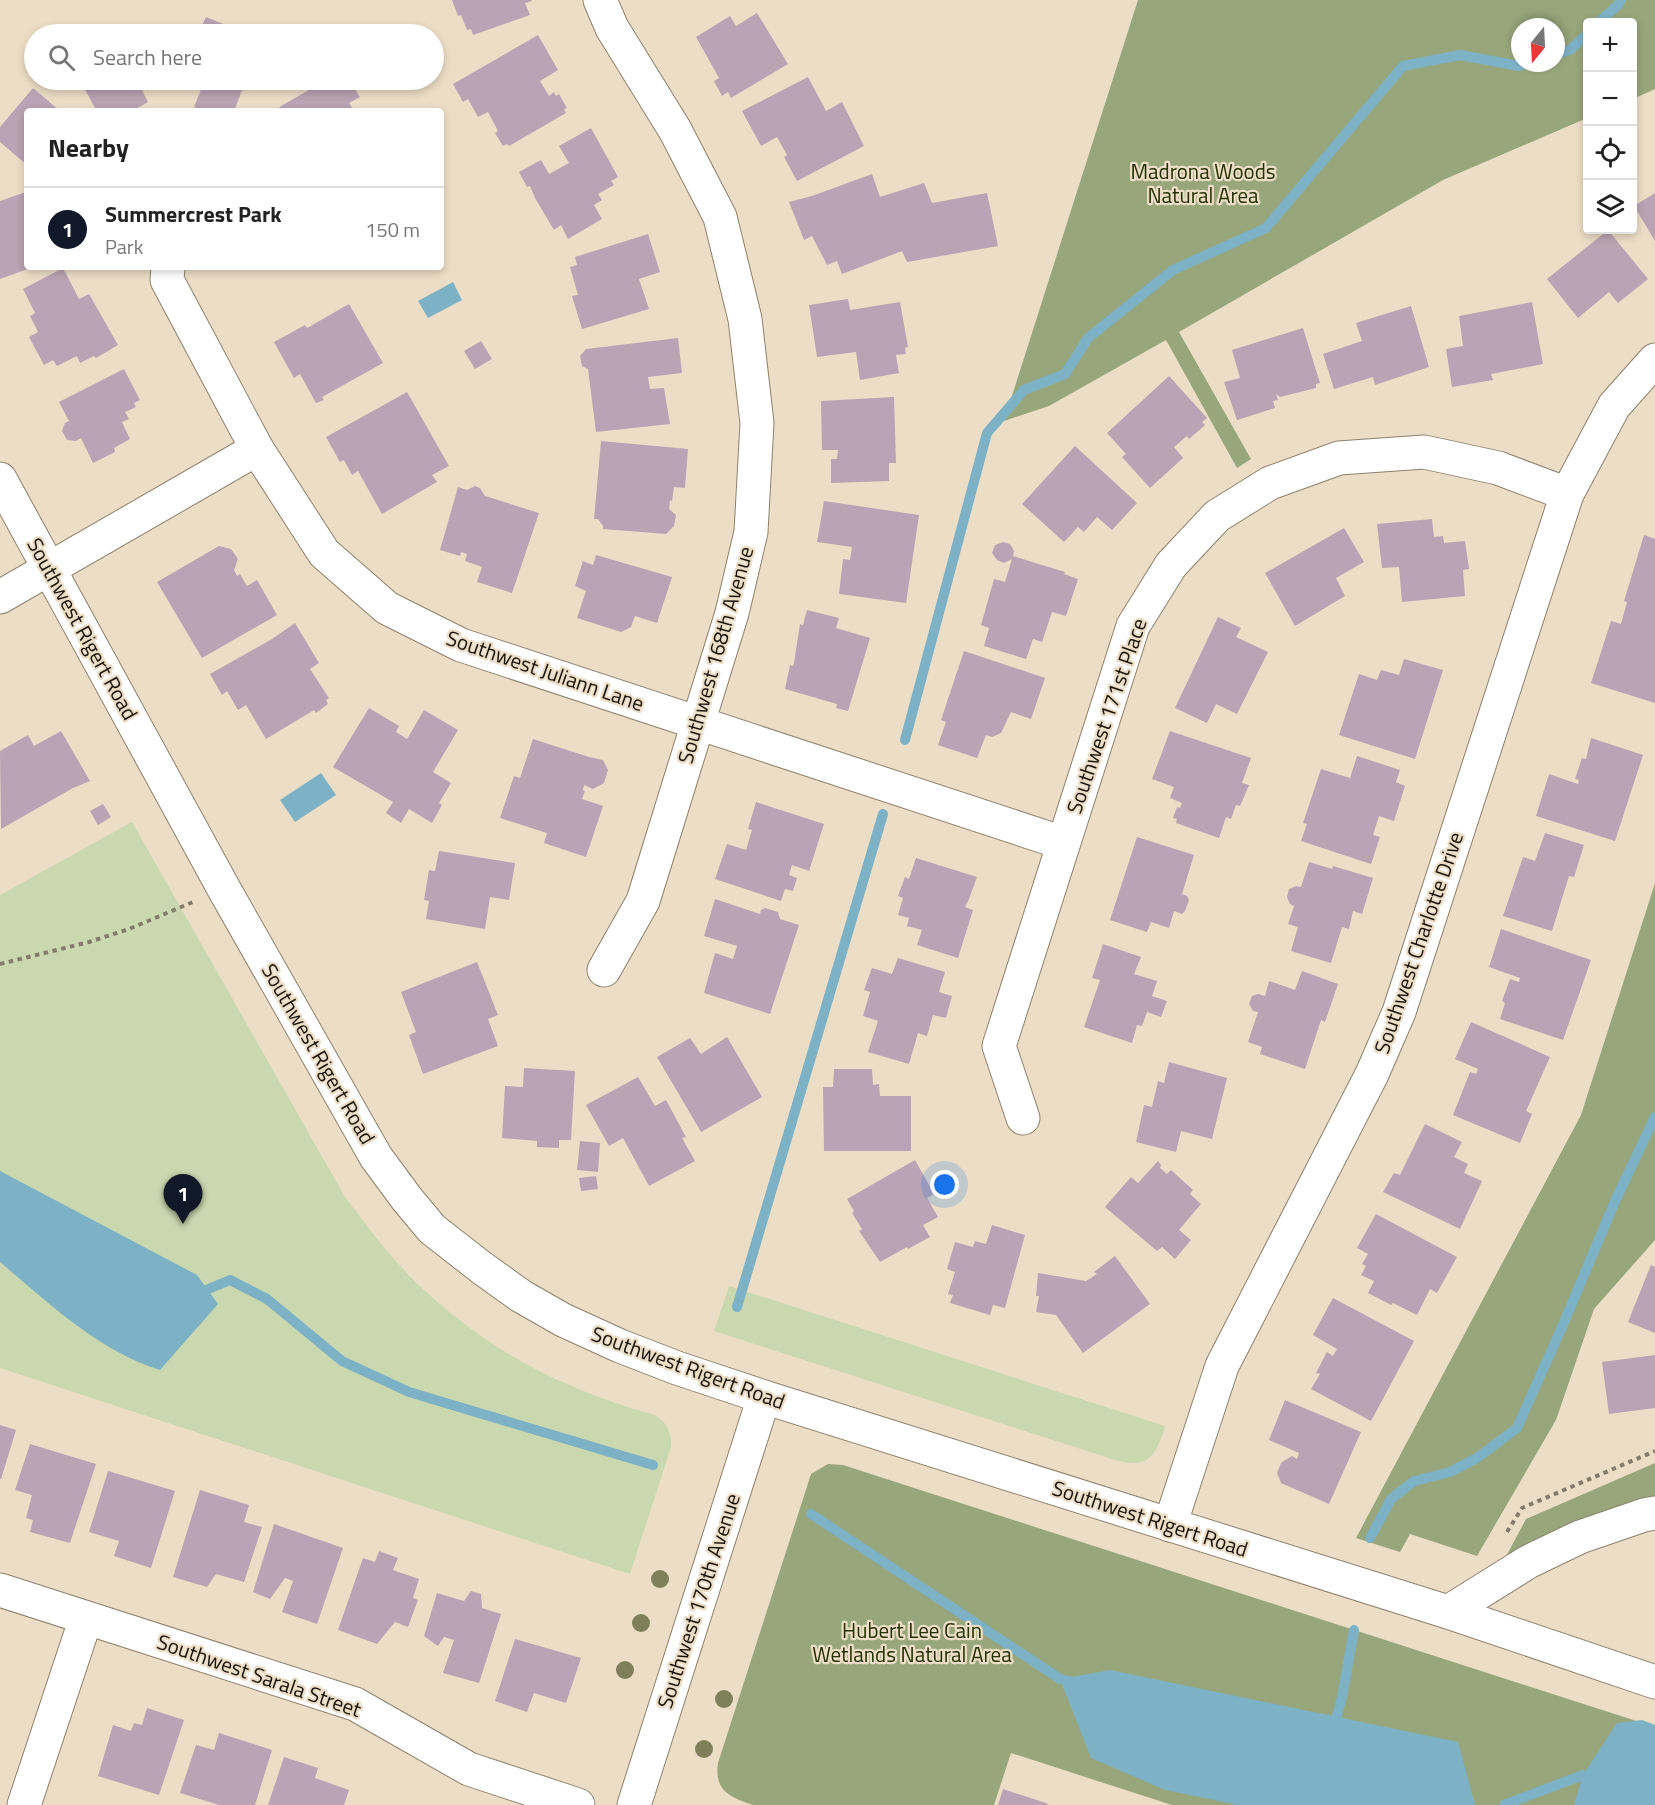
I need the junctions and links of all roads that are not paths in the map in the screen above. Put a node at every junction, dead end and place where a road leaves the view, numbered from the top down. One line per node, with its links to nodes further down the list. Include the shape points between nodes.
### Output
1 (600, 0): 9 (street, Southwest 168th Avenue, via 612,28 675,130 720,217 744,319 757,423 751,532)
2 (168, 270): 4 (street, Southwest Juliann Lane, via 167,280)
3 (1655, 360): 6 (street, Southwest Charlotte Drive, via 1614,406)
4 (257, 449): 7 (street); 9 (street, Southwest Juliann Lane, via 324,553 387,608 461,645)
5 (0, 479): 7 (street, Southwest Rigert Road)
6 (1567, 494): 10 (street, Southwest 171st Place, via 1498,468 1424,452 1339,458 1270,483 1217,516 1171,565 1134,627); 15 (street, Southwest Charlotte Drive, via 1399,1012 1372,1074 1222,1366)
7 (50, 568): 8 (street); 13 (street, Southwest Rigert Road, via 224,889 376,1157 432,1229 521,1296 563,1320 620,1347)
8 (0, 597)
9 (699, 724): 10 (street, Southwest Juliann Lane); 11 (street, Southwest 168th Avenue, via 643,901)
10 (1063, 843): 12 (street, Southwest 171st Place, via 999,1046)
11 (604, 970)
12 (1023, 1118)
13 (764, 1397): 15 (street, Southwest Rigert Road); 22 (street, Southwest 170th Avenue)
14 (1651, 1513): 17 (street, via 1580,1537 1528,1562)
15 (1170, 1525): 17 (street, Southwest Rigert Road)
16 (0, 1590): 18 (street, Southwest Sarala Street)
17 (1448, 1612): 19 (street, Southwest Rigert Road)
18 (86, 1618): 20 (street); 21 (street, Southwest Sarala Street, via 355,1704 469,1769)
19 (1655, 1682)
20 (24, 1805)
21 (578, 1805)
22 (634, 1805)

